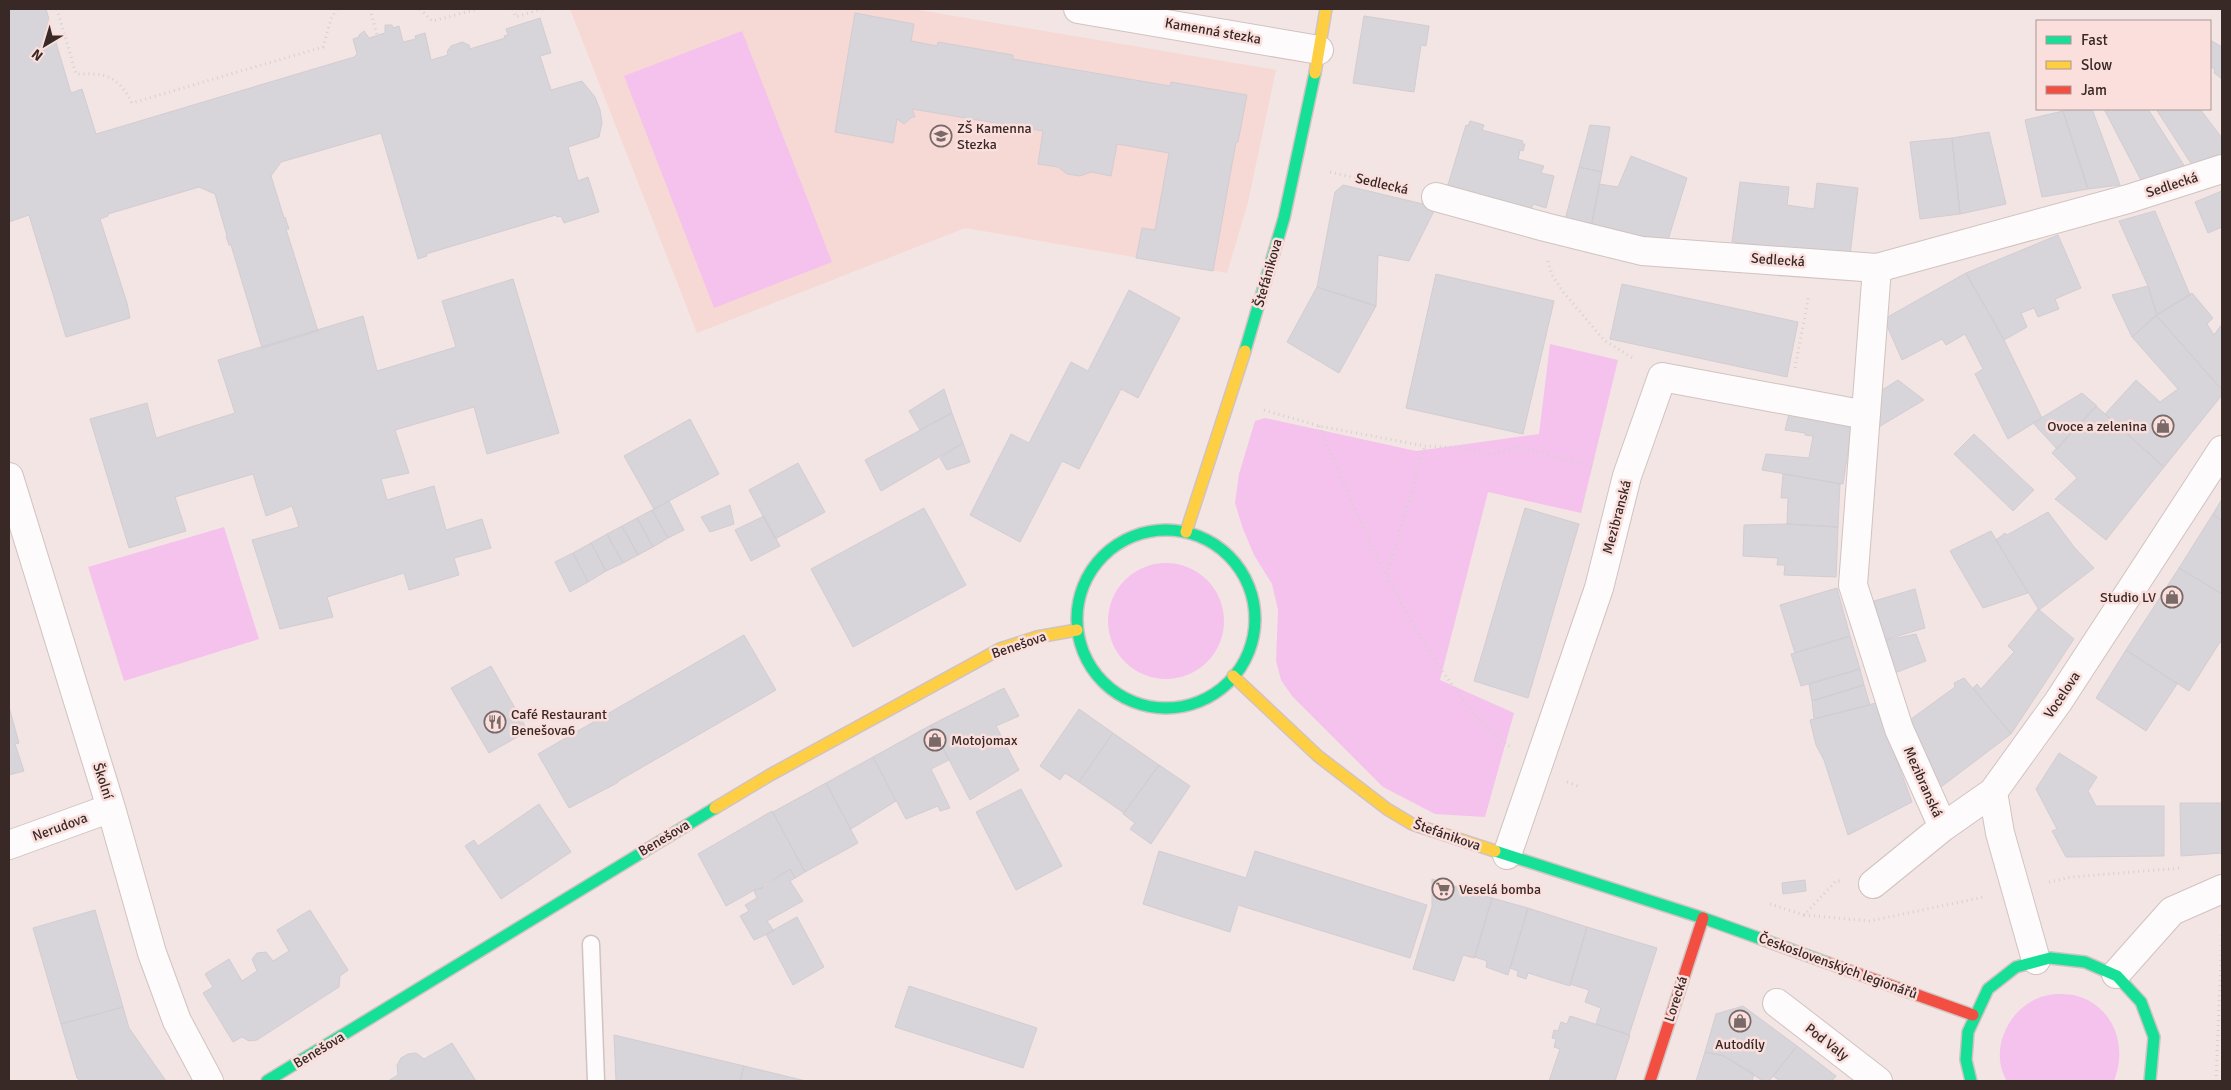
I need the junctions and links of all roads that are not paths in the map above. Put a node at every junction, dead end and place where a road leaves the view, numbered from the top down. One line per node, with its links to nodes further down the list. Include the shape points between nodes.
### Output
1 (1078, 9): 3 (street, Kamenná stezka)
2 (1326, 9): 3 (main road, Štefánikova)
3 (1319, 50): 10 (main road, Štefánikova, via 1284,218)
4 (2222, 169): 6 (street, Sedlecká, via 2128,199)
5 (1436, 197): 6 (street, Sedlecká, via 1642,251)
6 (1877, 268): 7 (street, Mezibranská)
7 (1866, 415): 15 (street, Mezibranská, via 1853,585 1899,728); 17 (street, Mezibranská, via 1662,378 1627,476 1598,588)
8 (2222, 450): 13 (street, Vocelova, via 2058,702)
9 (9, 477): 14 (street, Školní)
10 (1186, 532): 11 (main road, via 1162,529 1137,534 1115,545 1097,561 1084,582 1077,606); 12 (main road, via 1204,537 1227,554 1242,572 1251,593 1255,616 1252,640 1244,662)
11 (1077, 630): 12 (main road, via 1084,654 1097,676 1116,693 1149,708 1188,705 1211,696); 27 (main road, Benešova, via 1000,649 778,770)
12 (1233, 676): 17 (main road, Štefánikova, via 1346,780 1389,812 1412,824)
13 (1994, 792): 15 (street, Mezibranská); 22 (street, via 2000,833)
14 (111, 808): 16 (street, Nerudova); 26 (street, Školní, via 152,953 177,1021)
15 (1943, 827): 18 (street)
16 (9, 845)
17 (1507, 855): 20 (main road, Štefánikova)
18 (1873, 884)
19 (2222, 889): 23 (street, via 2172,910)
20 (1702, 918): 25 (main road, Československých legionářů); 29 (main road, Lorecká)
21 (591, 944): 28 (lane)
22 (2036, 960): 23 (main road, via 2073,958 2092,962); 25 (main road, via 1998,980 1983,996)
23 (2116, 974): 32 (main road, via 2139,998 2152,1028 2155,1061)
24 (1777, 1004): 30 (street, Pod Valy)
25 (1973, 1015): 31 (main road, via 1966,1042 1967,1071)
26 (208, 1081)
27 (267, 1081)
28 (596, 1081)
29 (1650, 1081)
30 (1878, 1081)
31 (1971, 1081)
32 (2150, 1081)

